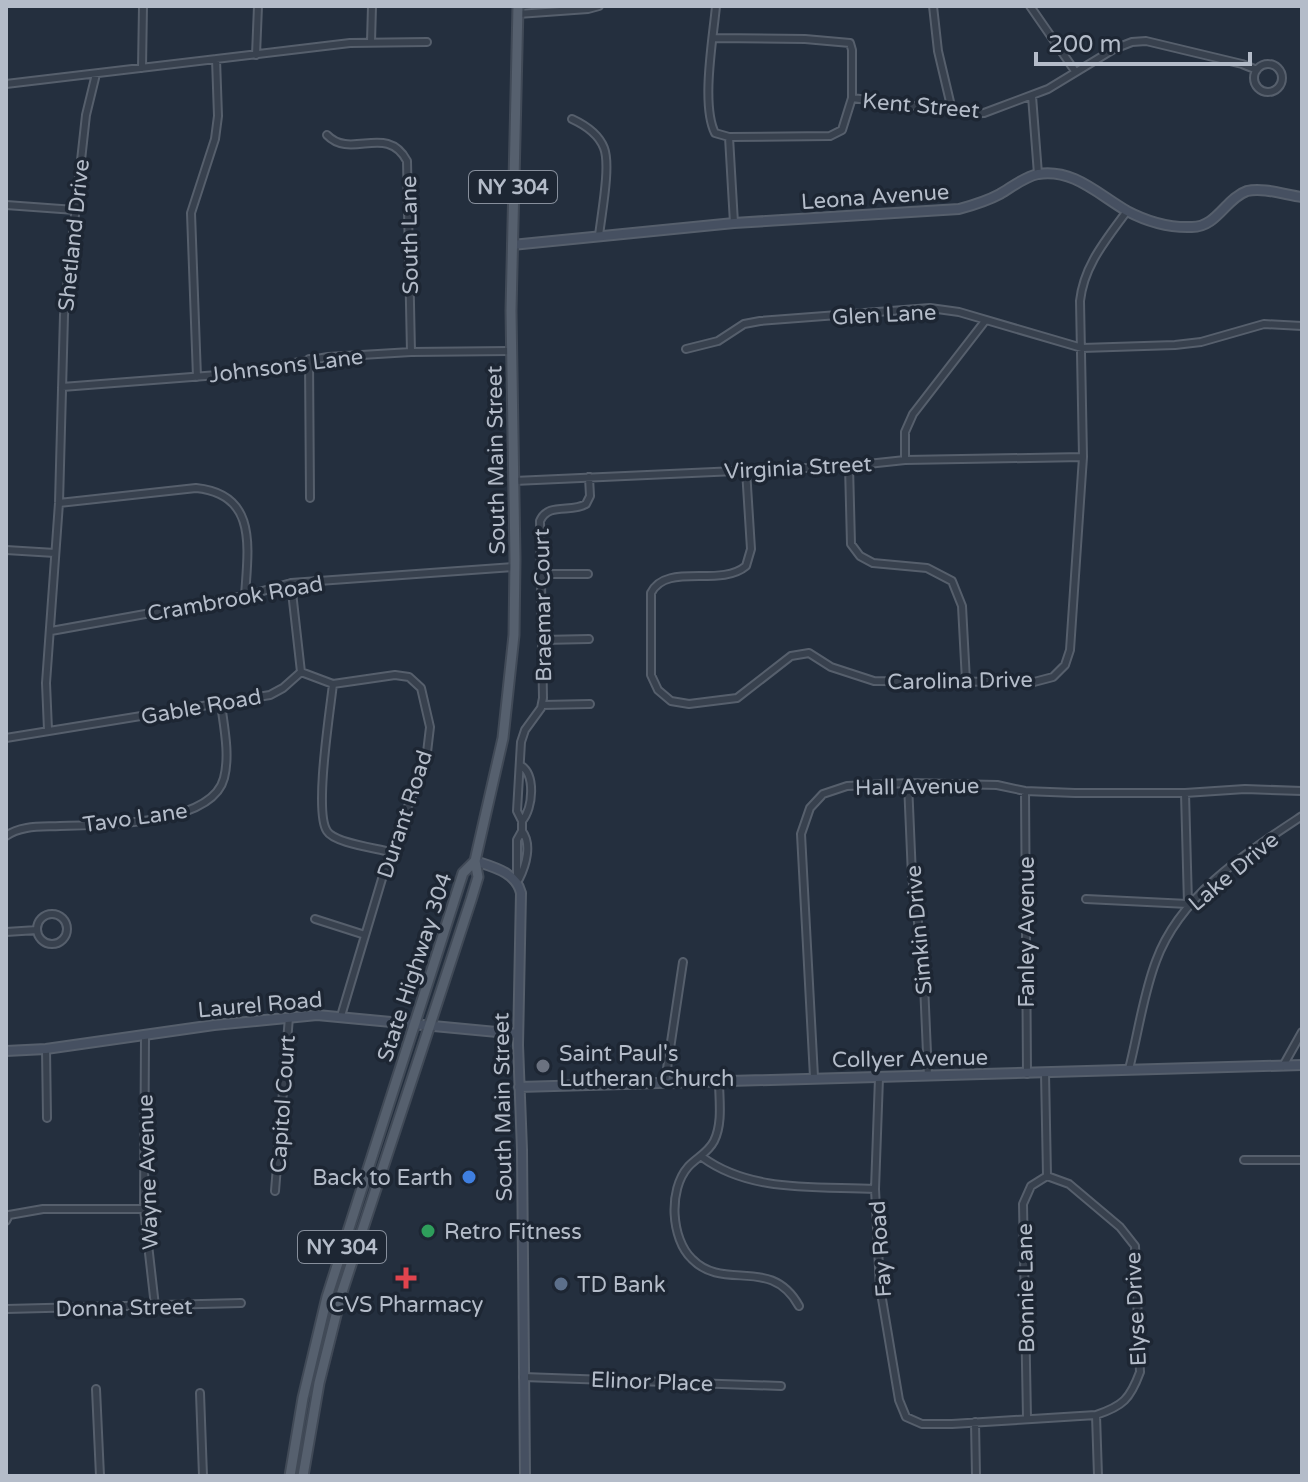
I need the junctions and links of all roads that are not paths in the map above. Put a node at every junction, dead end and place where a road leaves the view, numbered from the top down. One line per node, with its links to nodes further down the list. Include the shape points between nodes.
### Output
1 (143, 6): 14 (street)
2 (258, 6): 12 (street)
3 (372, 6): 10 (street)
4 (599, 6): 8 (street)
5 (716, 6): 9 (street)
6 (933, 6): 21 (street)
7 (1030, 6): 16 (street)
8 (518, 10): 32 (main road, South Main Street / NY 304)
9 (713, 38): 20 (street, via 850,43); 24 (street, via 710,122 715,133)
10 (371, 42): 11 (street); 12 (street)
11 (427, 42)
12 (256, 55): 13 (street)
13 (216, 59): 14 (street); 40 (street, via 215,139 191,213)
14 (142, 68): 17 (street)
15 (1257, 70): 15 (street, Kent Street, via 1267,64 1277,67 1280,86 1269,92 1259,89 1254,81); 16 (street, Kent Street, via 1146,41 1114,49)
16 (1075, 71): 19 (street, Kent Street)
17 (96, 74): 18 (street); 28 (street, Shetland Drive)
18 (6, 84)
19 (1032, 96): 21 (street, Kent Street, via 984,113 968,114); 25 (street)
20 (852, 98): 21 (street, Kent Street); 24 (street, via 837,134)
21 (951, 106)
22 (572, 119): 31 (street, via 604,145 607,158)
23 (327, 135): 38 (street, South Lane, via 343,145 394,144 407,161)
24 (729, 137): 30 (street)
25 (1038, 174): 29 (street, via 1075,178); 30 (street, Leona Avenue, via 959,209)
26 (1302, 197): 29 (street, via 1256,190 1238,196 1209,222 1195,227 1147,220)
27 (6, 205): 28 (street)
28 (75, 210): 41 (street, Shetland Drive)
29 (1127, 211): 35 (street, Carolina Drive, via 1082,281)
30 (734, 223): 31 (street, Leona Avenue)
31 (599, 236): 32 (street, Leona Avenue)
32 (512, 245): 37 (main road, South Main Street / NY 304)
33 (985, 321): 35 (street, Glen Lane); 36 (street, Glen Lane, via 930,308 760,321); 43 (street, via 913,414 905,432)
34 (1302, 326): 35 (street, Glen Lane, via 1264,324 1175,345)
35 (1082, 348): 42 (street, Carolina Drive)
36 (686, 349)
37 (511, 351): 38 (street, Johnsons Lane); 47 (main road, South Main Street / NY 304)
38 (411, 352): 39 (street, Johnsons Lane)
39 (309, 359): 40 (street, Johnsons Lane); 48 (street)
40 (197, 377): 41 (street, Johnsons Lane)
41 (62, 387): 49 (street, Shetland Drive)
42 (1083, 457): 43 (street, Virginia Street); 61 (street, Carolina Drive, via 1065,665 1053,677 1034,682)
43 (905, 460): 44 (street, Virginia Street)
44 (849, 466): 45 (street, Virginia Street); 61 (street, via 851,544 873,563 927,568 952,581 962,606)
45 (746, 470): 46 (street, Virginia Street); 61 (street, Carolina Drive, via 751,549 746,566 729,575 667,579 653,590 651,675 658,690 671,701 689,704 737,698 791,656 809,653 831,667 874,681)
46 (589, 477): 47 (street, Virginia Street); 53 (street, Braemar Court, via 586,504 542,515)
47 (514, 481): 52 (main road, South Main Street / NY 304)
48 (310, 498)
49 (59, 503): 51 (street, Shetland Drive); 56 (street, via 215,490 230,498 242,520 248,548)
50 (6, 550): 51 (street)
51 (55, 553): 57 (street, Shetland Drive)
52 (515, 567): 55 (street, Crambrook Road); 77 (main road, South Main Street / NY 304, via 505,725)
53 (541, 574): 54 (street); 59 (street, Braemar Court)
54 (588, 574)
55 (291, 583): 56 (street, Crambrook Road); 60 (street)
56 (245, 596): 57 (street, Crambrook Road)
57 (51, 631): 66 (street, Shetland Drive)
58 (589, 639): 59 (street)
59 (542, 640): 65 (street, Braemar Court)
60 (301, 672): 62 (street, Durant Road); 63 (street, Gable Road, via 270,695)
61 (966, 681)
62 (333, 684): 76 (street, via 323,786 326,830 334,838); 76 (street, Durant Road, via 395,675 409,677 424,696 430,727 426,761)
63 (221, 704): 66 (street, Gable Road); 75 (street, Tavo Lane, via 224,781 196,809 102,825 28,827)
64 (590, 704): 65 (street)
65 (542, 705): 68 (street, Braemar Court, via 524,733)
66 (48, 730): 67 (street, Gable Road)
67 (6, 738)
68 (520, 765): 74 (street, South Main Street, via 517,811); 74 (street, South Main Street, via 530,776 530,807)
69 (908, 783): 70 (street, Hall Avenue, via 997,785); 100 (street, Simkin Drive); 101 (street, Hall Avenue, via 847,786 823,794 810,808 801,834)
70 (1025, 791): 72 (street, Hall Avenue); 99 (street, Fanley Avenue)
71 (1302, 791): 72 (street, Hall Avenue)
72 (1185, 793): 80 (street)
73 (1302, 816): 80 (street, Lake Drive, via 1256,846)
74 (522, 821): 78 (street, South Main Street, via 526,860)
75 (6, 836)
76 (390, 852): 84 (street, Durant Road)
77 (475, 861): 78 (street); 88 (main road, State Highway 304 / NY 304, via 463,873); 89 (main road, State Highway 304 / NY 304, via 478,877)
78 (517, 882): 91 (street, South Main Street)
79 (1086, 899): 80 (street)
80 (1188, 904): 97 (street, Lake Drive, via 1156,960)
81 (315, 919): 84 (street)
82 (37, 930): 82 (street, via 40,920 51,914 61,917 67,928 64,938 52,944); 83 (street)
83 (6, 932)
84 (365, 935): 86 (street, Durant Road)
85 (683, 962): 104 (street)
86 (341, 1016): 87 (street, Laurel Road); 88 (street, Laurel Road)
87 (289, 1017): 92 (street, Laurel Road); 112 (street, Capitol Court)
88 (414, 1024): 89 (street, Laurel Road); 129 (main road, State Highway 304 / NY 304, via 323,1309)
89 (431, 1026): 91 (street, Laurel Road); 130 (main road, State Highway 304 / NY 304, via 341,1295)
90 (1302, 1032): 96 (street)
91 (518, 1034): 105 (street, South Main Street)
92 (145, 1037): 93 (street, Laurel Road); 113 (street, Wayne Avenue)
93 (46, 1049): 94 (street, Laurel Road); 106 (street)
94 (6, 1051)
95 (1302, 1065): 96 (street, Collyer Avenue)
96 (1283, 1066): 97 (street, Collyer Avenue)
97 (1129, 1069): 98 (street, Collyer Avenue)
98 (1045, 1073): 99 (street, Collyer Avenue); 110 (street)
99 (1027, 1074): 100 (street, Collyer Avenue)
100 (928, 1076): 102 (street, Collyer Avenue)
101 (814, 1077): 102 (street, Collyer Avenue); 103 (street, Collyer Avenue)
102 (879, 1078): 111 (street, Fay Road)
103 (719, 1080): 104 (street, Collyer Avenue); 107 (street, via 719,1124)
104 (665, 1082): 105 (street, Collyer Avenue)
105 (519, 1087): 119 (street, South Main Street)
106 (47, 1118)
107 (702, 1157): 111 (street, via 720,1171 760,1183); 117 (street, via 687,1168 675,1205 684,1252 700,1268 784,1285)
108 (1244, 1160): 109 (street)
109 (1302, 1160)
110 (1047, 1176): 123 (street, Elyse Drive, via 1069,1184 1135,1246 1140,1372 1118,1408); 125 (street, Bonnie Lane, via 1031,1186 1023,1204)
111 (875, 1189): 124 (street, Fay Road, via 880,1287)
112 (275, 1191)
113 (144, 1209): 114 (street, via 43,1209 9,1215); 116 (street, Wayne Avenue)
114 (6, 1221)
115 (241, 1303): 116 (street, Donna Street)
116 (155, 1306): 118 (street, Donna Street)
117 (799, 1306)
118 (6, 1309)
119 (523, 1377): 120 (street, Elinor Place); 131 (street, South Main Street)
120 (781, 1386)
121 (96, 1389): 127 (street)
122 (200, 1393): 128 (street)
123 (1096, 1415): 125 (street, Elyse Drive); 133 (street)
124 (906, 1417): 126 (street, Elyse Drive, via 922,1424)
125 (1027, 1418): 126 (street, Elyse Drive)
126 (975, 1422): 132 (street)
127 (100, 1476)
128 (203, 1476)
129 (290, 1476)
130 (303, 1476)
131 (525, 1476)
132 (976, 1476)
133 (1098, 1476)

